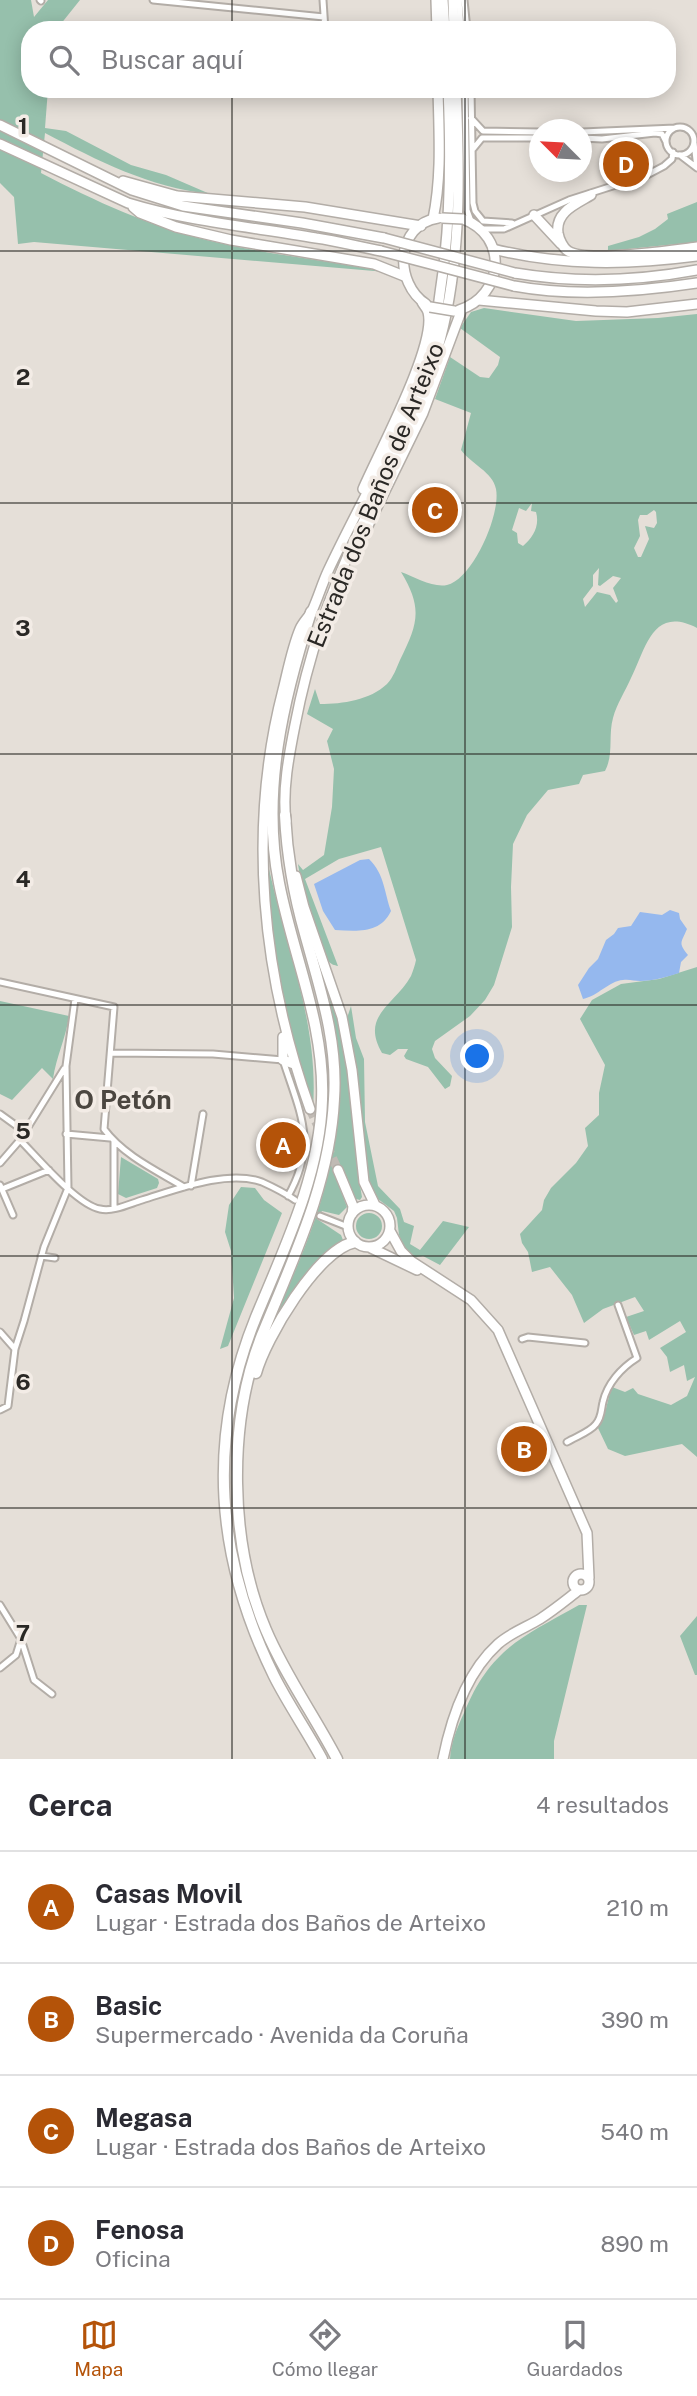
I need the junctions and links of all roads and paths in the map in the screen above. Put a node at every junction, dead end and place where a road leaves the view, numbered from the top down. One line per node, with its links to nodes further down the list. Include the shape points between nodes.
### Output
1 (153, 0): 7 (street)
2 (323, 0): 7 (street)
3 (436, 0): 9 (main road)
4 (443, 0): 10 (main road)
5 (453, 0): 11 (main road)
6 (461, 0): 12 (street); 13 (street)
7 (324, 17): 8 (street)
8 (324, 21)
9 (437, 21)
10 (444, 21)
11 (454, 21)
12 (461, 21)
13 (465, 21)
14 (438, 98): 37 (main road)
15 (447, 98): 53 (main road, Estrada dos Baños de Arteixo, via 448,225 430,347 390,446)
16 (456, 98): 55 (main road, Estrada dos Baños de Arteixo, via 457,211 446,316 416,409)
17 (464, 98): 33 (street)
18 (471, 98): 19 (street)
19 (471, 118): 23 (street, via 483,131); 29 (street)
20 (0, 125): 32 (main road)
21 (675, 128): 22 (street); 26 (street); 27 (street, via 688,129)
22 (592, 132)
23 (529, 134)
24 (529, 136): 29 (street, via 482,138)
25 (592, 138): 26 (street, via 655,133 662,134)
26 (666, 142): 30 (street)
27 (694, 143): 30 (street, via 687,152); 31 (street)
28 (0, 144): 35 (main road)
29 (473, 149): 33 (street); 39 (street, via 475,211 483,221)
30 (676, 153): 31 (street); 34 (street, via 656,171)
31 (697, 168)
32 (101, 175): 40 (main road, via 177,195 305,206); 46 (main road, bridge, via 183,206 384,239 515,272 603,278)
33 (467, 188): 38 (street)
34 (590, 195): 36 (street); 42 (main road, via 567,209 559,220)
35 (128, 204): 47 (main road, via 176,227 374,264); 48 (main road, bridge, via 381,251 541,290 648,289)
36 (534, 215): 39 (street); 42 (main road)
37 (437, 218): 38 (main road, bridge); 40 (main road)
38 (467, 220): 41 (main road)
39 (515, 223): 41 (street, via 504,229)
40 (421, 226): 47 (main road, via 405,247)
41 (480, 229): 44 (main road)
42 (562, 245): 43 (main road, via 577,255)
43 (697, 247)
44 (493, 249): 45 (main road, via 576,263); 49 (main road, via 493,276)
45 (697, 256)
46 (697, 270)
47 (404, 276): 51 (main road)
48 (697, 283)
49 (479, 300): 50 (main road, via 596,312); 52 (main road)
50 (697, 302)
51 (426, 305): 52 (main road, bridge); 53 (main road, via 428,322 421,355)
52 (458, 310): 55 (main road, via 424,413)
53 (328, 571): 54 (main road, Estrada dos Baños de Arteixo)
54 (311, 612): 59 (main road, Estrada dos Baños de Arteixo, via 301,627 279,704 265,807 265,916); 105 (highway, via 281,727 272,827 279,885 318,1036 323,1100 316,1148 296,1216 236,1376 223,1466 225,1522 242,1599 275,1678)
55 (324, 616): 56 (main road, Estrada dos Baños de Arteixo, via 297,714)
56 (285, 815): 79 (main road, Estrada dos Baños de Arteixo, via 304,907 342,1017 364,1182); 97 (highway, via 293,884 331,1032 335,1097 323,1176 253,1360)
57 (0, 982): 58 (street)
58 (75, 999): 60 (street, via 114,1007); 63 (street)
59 (283, 1025): 61 (main road); 62 (main road)
60 (111, 1053): 61 (street); 69 (street, via 104,1129)
61 (283, 1060): 62 (main road); 77 (street, via 303,1125 305,1152)
62 (294, 1064): 64 (main road)
63 (66, 1066): 67 (street); 68 (street)
64 (310, 1109)
65 (0, 1114): 67 (street)
66 (203, 1114): 74 (street)
67 (25, 1132): 70 (street)
68 (66, 1134): 69 (street); 76 (street)
69 (112, 1139): 74 (street); 80 (street)
70 (20, 1140): 71 (street); 72 (street)
71 (0, 1163)
72 (49, 1170): 75 (street); 76 (street)
73 (338, 1170): 81 (main road)
74 (188, 1186): 77 (street, via 226,1178 260,1181); 80 (street)
75 (1, 1187): 82 (street)
76 (68, 1188): 80 (street, via 89,1205); 88 (street)
77 (288, 1196): 78 (street)
78 (295, 1200)
79 (375, 1205): 81 (main road, via 362,1206); 85 (main road, via 386,1212)
80 (114, 1209)
81 (352, 1214): 84 (main road)
82 (13, 1215)
83 (320, 1216): 84 (street)
84 (348, 1227): 86 (main road)
85 (390, 1231): 87 (main road); 90 (main road, via 401,1251)
86 (355, 1242): 87 (main road); 97 (highway, via 340,1248 305,1282 277,1323 257,1369)
87 (372, 1248): 90 (main road)
88 (41, 1256): 89 (street); 95 (street)
89 (55, 1258)
90 (435, 1277): 99 (main road, via 471,1300 498,1330 587,1533)
91 (618, 1305): 98 (street, via 637,1358 609,1387 595,1426)
92 (0, 1332): 95 (street)
93 (522, 1339): 94 (street)
94 (584, 1343)
95 (15, 1349): 96 (street, via 8,1406)
96 (0, 1410)
97 (239, 1442): 106 (highway, via 237,1478 248,1576 281,1661)
98 (567, 1442)
99 (585, 1576): 100 (main road, via 575,1576); 100 (main road, via 588,1587)
100 (576, 1587): 107 (main road, via 542,1618 500,1641 484,1658 449,1731)
101 (0, 1605): 102 (street)
102 (21, 1639): 103 (street, via 16,1655); 104 (street, via 34,1680)
103 (0, 1668)
104 (52, 1694)
105 (322, 1759)
106 (337, 1759)
107 (443, 1759)

